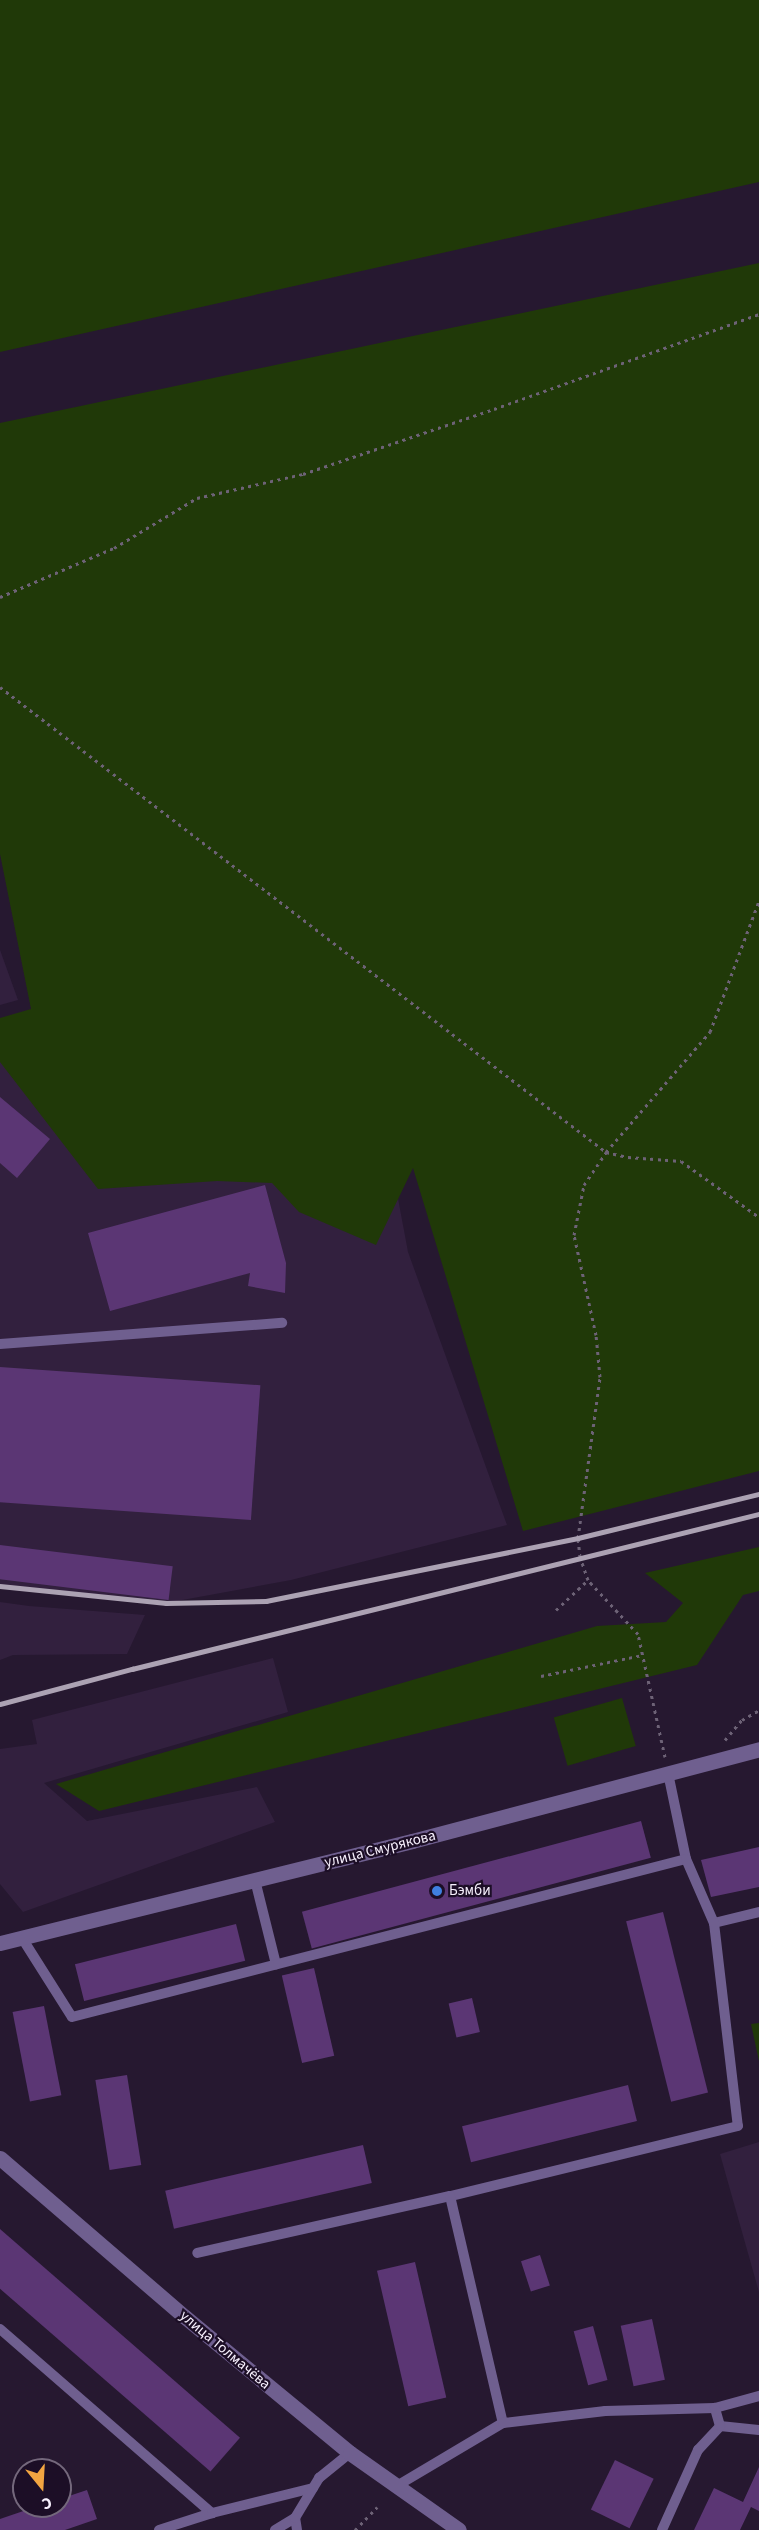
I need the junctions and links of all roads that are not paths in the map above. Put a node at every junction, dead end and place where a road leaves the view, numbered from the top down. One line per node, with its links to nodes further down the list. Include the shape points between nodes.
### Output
1 (282, 1323): 2 (lane)
2 (0, 1344)
3 (759, 1749): 4 (street, улица Смурякова)
4 (668, 1773): 5 (lane); 6 (street, улица Смурякова)
5 (686, 1859): 8 (lane); 11 (lane)
6 (255, 1880): 9 (street, улица Смурякова); 11 (lane)
7 (759, 1912): 8 (lane)
8 (714, 1923): 13 (lane, via 738,2126)
9 (22, 1938): 10 (street, улица Смурякова); 11 (lane, via 72,2017)
10 (0, 1943)
11 (276, 1964)
12 (0, 2158): 21 (street, улица Толмачёва)
13 (450, 2196): 14 (lane); 18 (lane)
14 (198, 2253)
15 (0, 2330): 24 (lane)
16 (759, 2397): 17 (lane)
17 (715, 2408): 18 (lane, via 605,2411); 19 (lane)
18 (503, 2423): 22 (lane)
19 (720, 2426): 20 (lane); 30 (lane, via 698,2450)
20 (759, 2430)
21 (350, 2453): 22 (street, улица Толмачёва); 23 (lane, via 319,2478)
22 (395, 2487): 29 (street, улица Толмачёва)
23 (313, 2488): 24 (lane); 25 (lane)
24 (212, 2513): 26 (lane)
25 (295, 2518): 27 (lane); 28 (lane)
26 (159, 2530)
27 (275, 2530)
28 (297, 2530)
29 (459, 2530)
30 (662, 2530)

